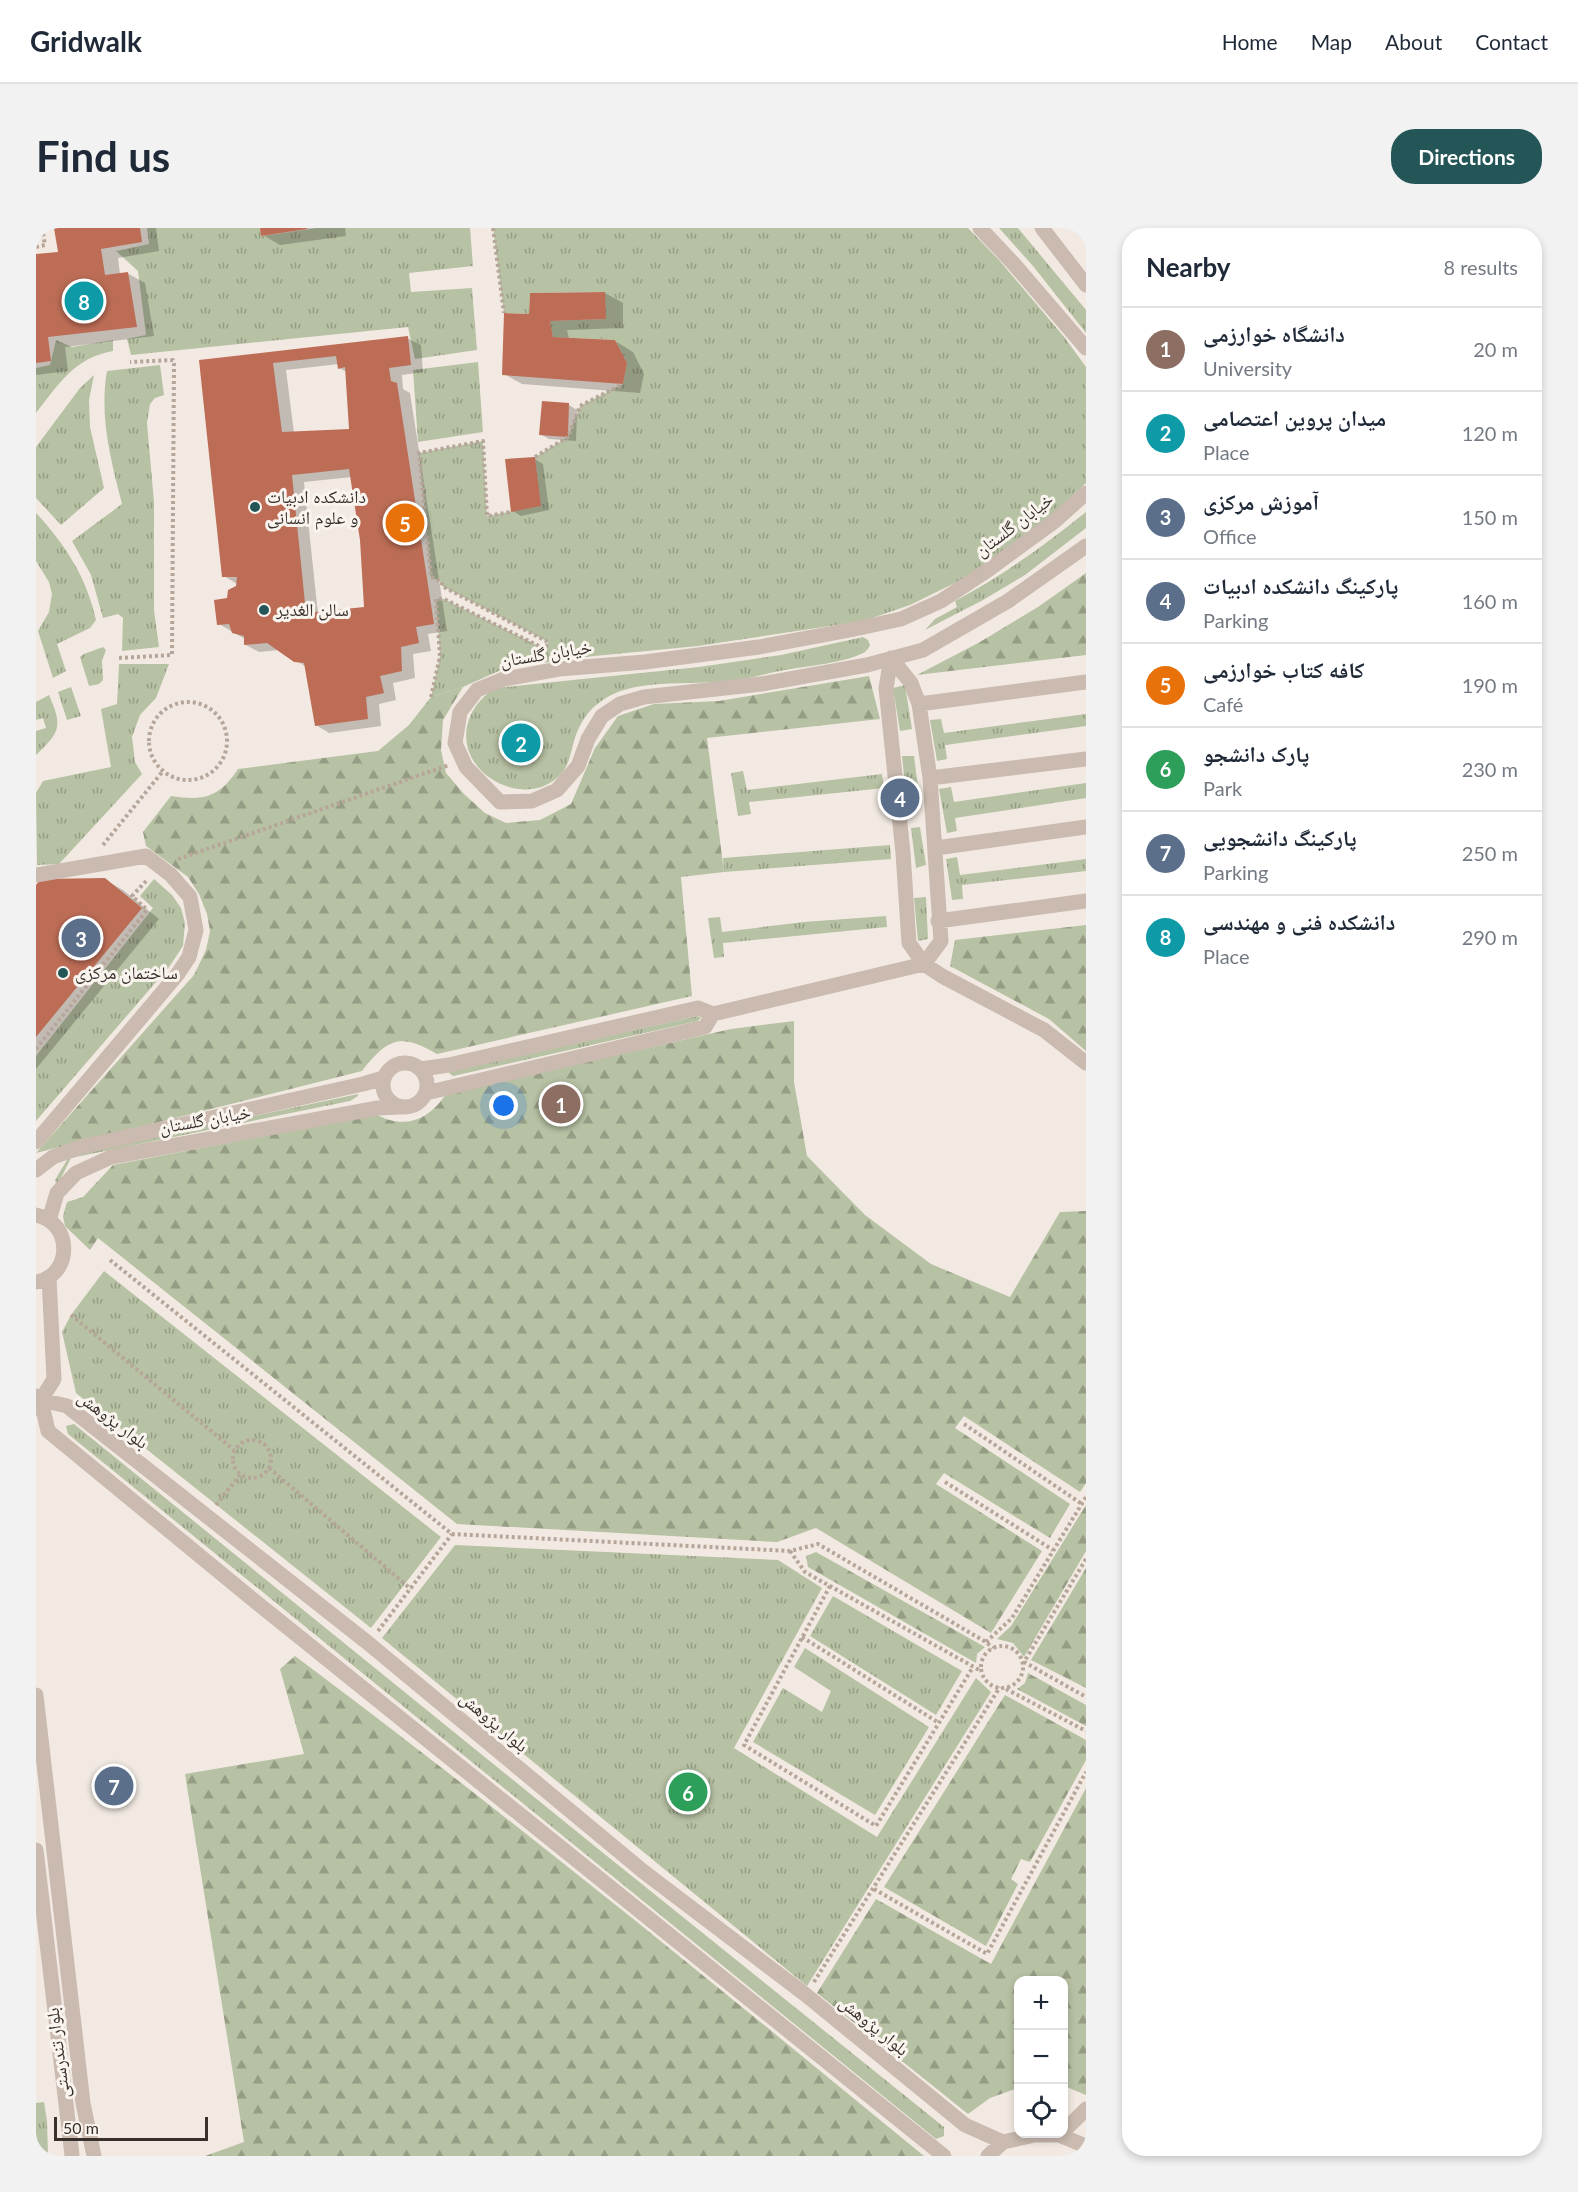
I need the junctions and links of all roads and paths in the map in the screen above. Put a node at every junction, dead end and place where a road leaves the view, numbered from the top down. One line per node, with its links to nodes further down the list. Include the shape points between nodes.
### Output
1 (42, 228): 5 (path, via 45,245)
2 (493, 228): 7 (path)
3 (980, 228): 8 (lane)
4 (1042, 228): 6 (lane)
5 (36, 247)
6 (1086, 285)
7 (504, 313)
8 (1086, 348)
9 (130, 362): 15 (path, via 173,360 174,364 172,655)
10 (623, 384): 11 (path, via 580,406 568,437)
11 (535, 457)
12 (1086, 493): 21 (lane, خیابان گلستان, via 988,570 941,601 901,619 759,647 559,669 504,679 477,690 460,712 455,743)
13 (511, 512): 18 (path, via 487,516 483,441 419,453 431,577 548,642 545,649 444,599 436,599 440,656)
14 (1086, 546): 16 (lane, خیابان گلستان, via 979,618 923,650)
15 (119, 658)
16 (891, 658): 19 (lane, via 911,683); 21 (lane, خیابان گلستان, via 761,684 644,697 620,704 603,717 588,739 578,766 557,790 532,801 500,802); 31 (lane, via 886,688 909,943)
17 (1086, 682): 19 (lane)
18 (431, 697)
19 (919, 704): 23 (lane)
20 (1086, 759): 23 (lane)
21 (463, 761): 26 (path)
22 (163, 771): 22 (path, via 180,780 190,780 216,769 226,752 226,733 218,716 184,702 160,714 151,729 149,745); 27 (path)
23 (930, 778): 25 (lane)
24 (1086, 827): 25 (lane)
25 (936, 848): 30 (lane)
26 (159, 866): 27 (lane, via 146,856); 33 (path, via 132,896 147,910); 39 (lane, via 190,897 196,930 189,957)
27 (86, 867): 28 (lane)
28 (36, 875)
29 (1086, 901): 30 (lane)
30 (938, 921): 31 (lane, via 941,941)
31 (924, 964): 32 (lane); 34 (lane, via 1044,1030)
32 (709, 1021): 35 (lane, via 698,1008); 37 (lane)
33 (36, 1049)
34 (1086, 1063)
35 (421, 1069): 36 (lane, via 408,1062 393,1065); 37 (lane, via 427,1081)
36 (383, 1078): 38 (lane, via 385,1095); 40 (lane, خیابان گلستان, via 81,1147 52,1157)
37 (426, 1093): 38 (lane, via 420,1102)
38 (399, 1107): 41 (lane, خیابان گلستان, via 111,1157 76,1173 57,1193)
39 (36, 1142)
40 (36, 1170)
41 (43, 1218): 43 (lane, via 62,1235 64,1254 56,1271)
42 (110, 1260): 54 (path)
43 (42, 1280): 45 (lane, via 54,1379)
44 (71, 1315): 47 (path)
45 (37, 1402): 62 (lane, بلوار پژوهش, via 67,1406); 85 (lane, via 48,1431)
46 (964, 1424): 52 (path)
47 (234, 1450): 48 (path, via 246,1440 261,1442 270,1453); 49 (path, via 233,1466)
48 (269, 1468): 49 (path, via 258,1478); 59 (path)
49 (240, 1475): 53 (path)
50 (945, 1482): 55 (path)
51 (1086, 1497): 52 (path)
52 (1082, 1503): 55 (path)
53 (216, 1505)
54 (452, 1534): 56 (path); 59 (path)
55 (1053, 1550): 61 (path, via 1012,1618)
56 (790, 1551): 58 (path, via 805,1572); 61 (path, via 819,1544)
57 (1086, 1559): 64 (path)
58 (830, 1586): 60 (path); 65 (path)
59 (411, 1589): 62 (path)
60 (802, 1637): 71 (path); 71 (path, via 744,1745 876,1826)
61 (986, 1642): 63 (path)
62 (368, 1643): 76 (lane, بلوار پژوهش, via 644,1872)
63 (993, 1648): 64 (path, via 1014,1648); 66 (path, via 983,1654)
64 (1024, 1662): 68 (path, via 1021,1679); 70 (path)
65 (973, 1667): 66 (path); 71 (path)
66 (981, 1671): 67 (path, via 990,1686)
67 (1000, 1687): 68 (path); 75 (path)
68 (1006, 1689): 72 (path)
69 (36, 1695): 84 (lane, بلوار تندرستی)
70 (1086, 1696)
71 (939, 1723)
72 (1086, 1731)
73 (1086, 1772): 75 (path, via 987,1954)
74 (36, 1850): 83 (lane, بلوار تندرستی)
75 (874, 1888): 76 (path)
76 (806, 1995): 81 (lane, بلوار پژوهش, via 965,2125)
77 (1086, 2109): 78 (lane)
78 (1068, 2126)
79 (1068, 2137): 82 (lane)
80 (1021, 2138): 81 (lane)
81 (1003, 2142): 86 (lane)
82 (1086, 2146)
83 (72, 2155): 84 (lane)
84 (92, 2156)
85 (944, 2156)
86 (988, 2156)

